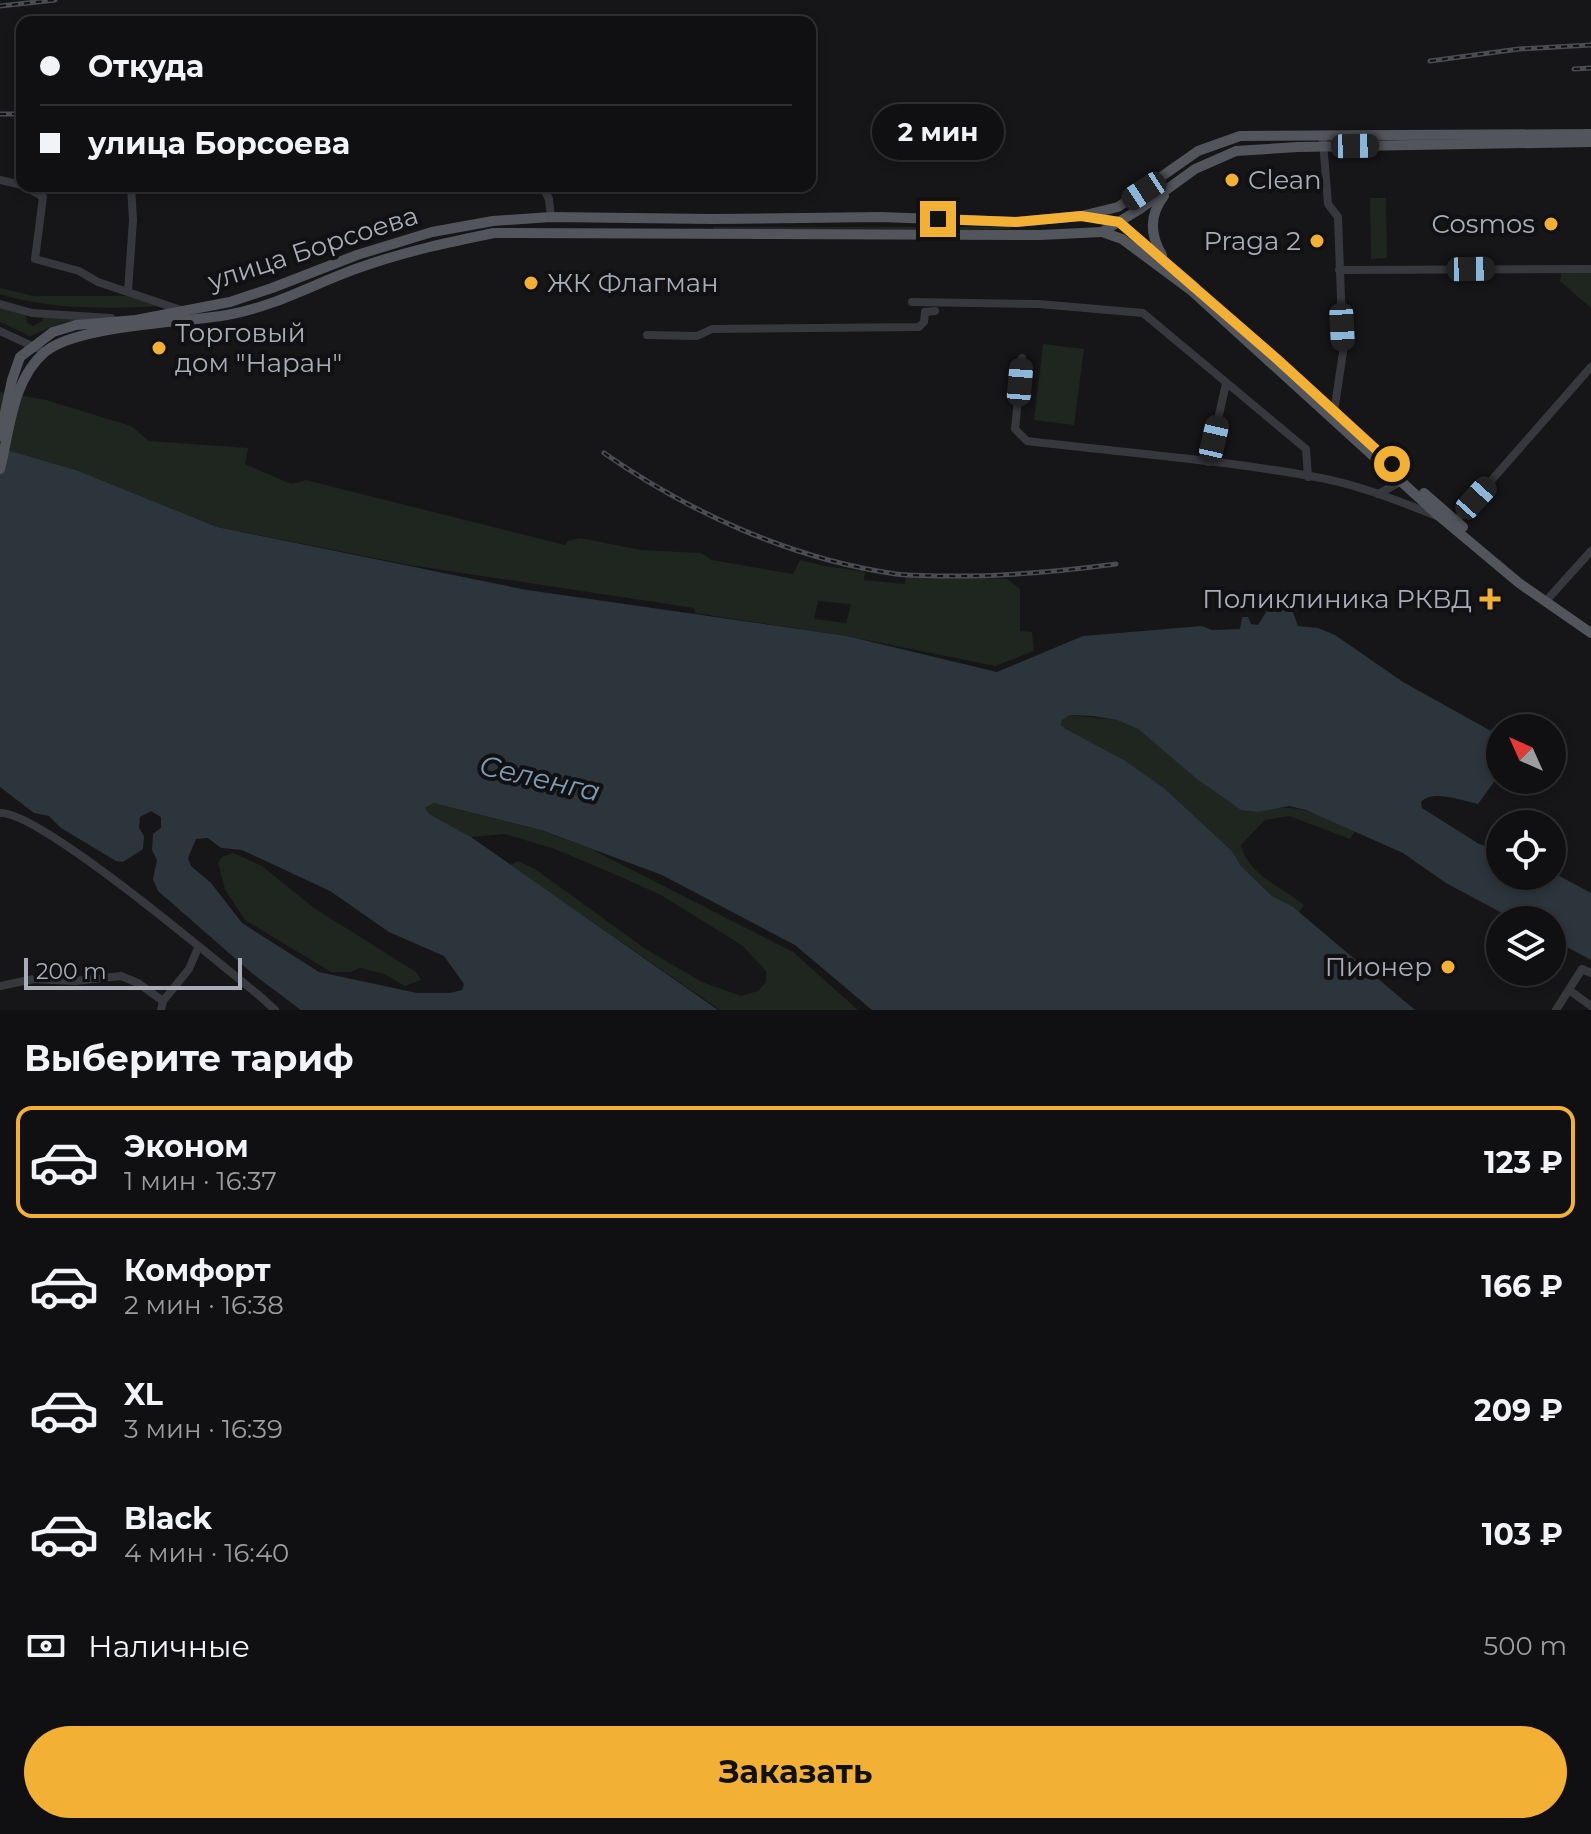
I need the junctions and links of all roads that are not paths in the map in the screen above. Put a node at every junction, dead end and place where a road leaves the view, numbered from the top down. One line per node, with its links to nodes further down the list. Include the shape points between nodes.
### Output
1 (1322, 134): 2 (main road, улица Борсоева); 4 (street); 9 (main road, улица Борсоева, via 1219,141)
2 (1591, 134)
3 (1591, 142): 4 (main road)
4 (1323, 147): 5 (main road, via 1236,151 1195,169); 18 (street, via 1328,204 1338,217)
5 (1168, 191): 12 (main road); 17 (main road, via 1154,212 1153,237)
6 (34, 192): 20 (street, via 43,197 35,259)
7 (131, 192): 20 (street)
8 (545, 192): 11 (street)
9 (1118, 207): 10 (main road, улица Борсоева); 12 (main road)
10 (1081, 216): 12 (main road); 13 (main road, улица Борсоева)
11 (551, 217): 13 (main road, улица Борсоева); 14 (main road); 24 (main road, улица Борсоева, via 432,232 251,295)
12 (1114, 221): 15 (main road); 17 (main road)
13 (1016, 222): 16 (main road)
14 (551, 232): 16 (main road, улица Борсоева); 31 (main road, улица Борсоева, via 494,233 435,245 231,315 82,336)
15 (1102, 232): 16 (main road, улица Борсоева); 21 (main road, via 1122,239)
16 (1016, 234)
17 (1172, 267): 21 (main road); 37 (main road)
18 (1339, 270): 19 (street); 37 (street, via 1343,352)
19 (1589, 271)
20 (128, 291): 24 (street)
21 (1192, 291): 37 (main road)
22 (912, 302): 36 (street, via 1039,304 1143,313)
23 (0, 304): 26 (street, via 35,313)
24 (181, 310): 26 (main road, улица Борсоева)
25 (935, 311): 28 (street, via 925,312 919,327 712,329 697,336)
26 (136, 320): 30 (main road, улица Борсоева, via 76,325)
27 (0, 331): 29 (street)
28 (647, 335)
29 (20, 341): 30 (street); 32 (street)
30 (31, 346): 31 (street); 32 (main road, улица Борсоева)
31 (45, 352): 35 (main road, улица Борсоева)
32 (20, 357): 35 (main road, улица Борсоева)
33 (1022, 358): 39 (street, via 1015,429 1027,441)
34 (1591, 367): 45 (street)
35 (17, 381): 38 (main road); 40 (main road)
36 (1226, 384): 39 (street); 41 (street, via 1306,449)
37 (1334, 415): 42 (main road); 45 (main road)
38 (0, 436)
39 (1208, 462): 41 (street)
40 (0, 469)
41 (1308, 477): 43 (street)
42 (1402, 481): 43 (street); 44 (main road)
43 (1378, 494): 44 (street)
44 (1439, 516): 45 (main road)
45 (1453, 523): 47 (main road)
46 (1591, 551): 47 (street)
47 (1546, 600): 48 (main road); 49 (main road)
48 (1591, 626)
49 (1591, 633)
50 (0, 813): 51 (street, via 18,816 71,848)
51 (198, 948): 55 (street); 57 (street)
52 (1591, 973): 54 (street, via 1582,969)
53 (0, 986): 55 (street, via 34,979 121,976 138,983)
54 (1569, 990): 56 (street); 58 (street)
55 (162, 1006)
56 (1591, 1006)
57 (275, 1010)
58 (1556, 1010)

